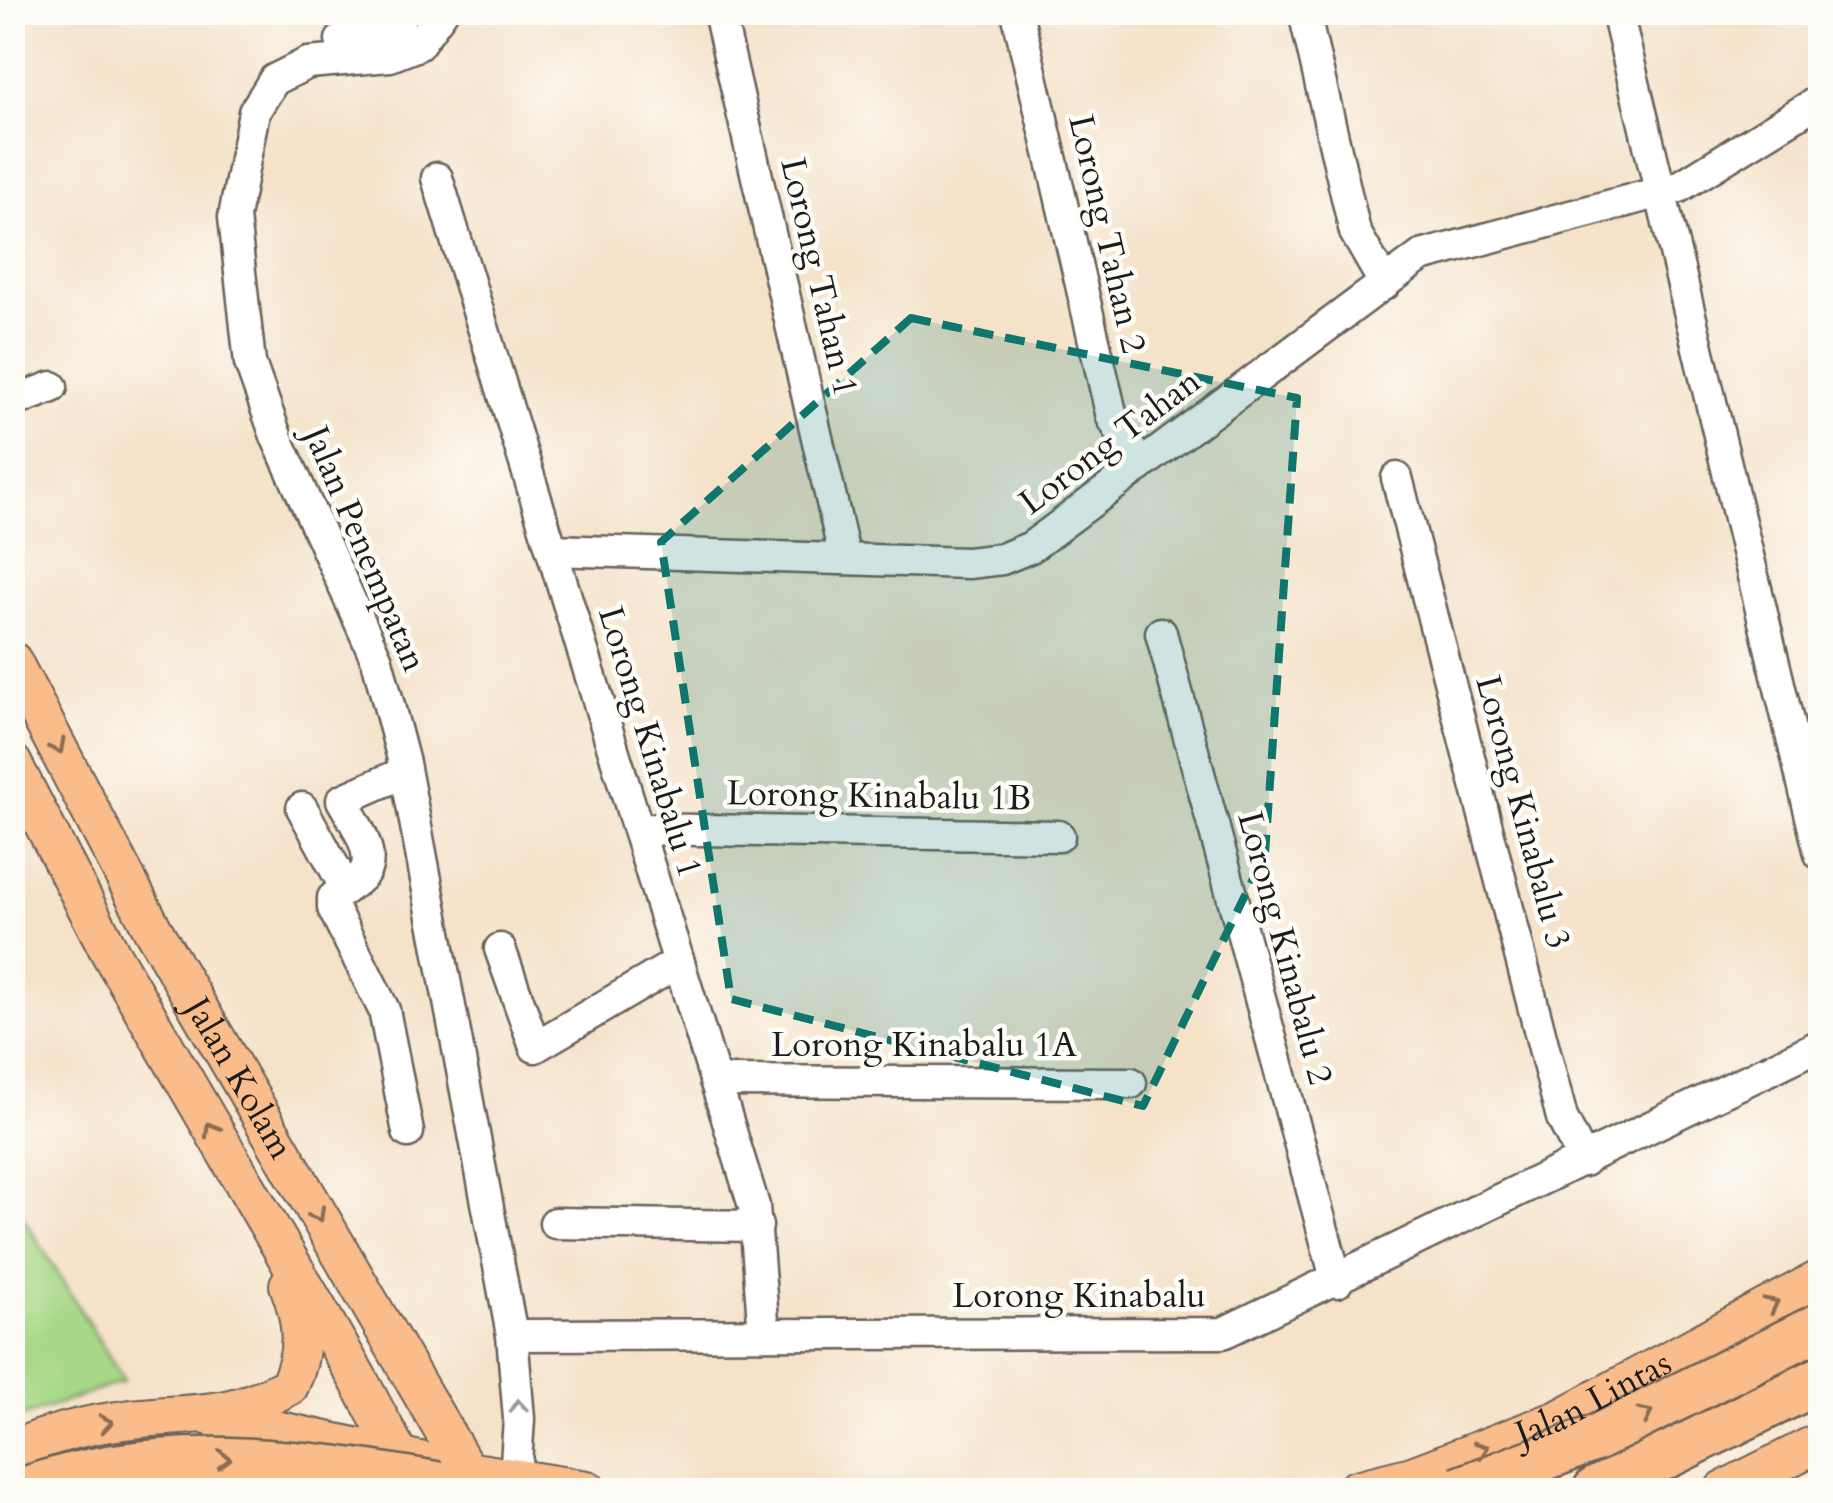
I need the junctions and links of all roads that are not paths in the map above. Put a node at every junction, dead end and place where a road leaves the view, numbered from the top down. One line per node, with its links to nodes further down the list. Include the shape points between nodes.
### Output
1 (402, 12): 7 (street, via 396,30 385,34 314,44)
2 (442, 12): 7 (street, Jalan Penempatan, via 418,45 390,56)
3 (720, 12): 17 (street, Lorong Tahan 1)
4 (1017, 12): 14 (street, Lorong Tahan 2, via 1112,417)
5 (1304, 12): 11 (street, via 1355,232)
6 (1617, 12): 10 (street)
7 (308, 63): 22 (street, Jalan Penempatan, via 274,80 254,112 240,172 234,217 250,363 377,660)
8 (1820, 100): 10 (street, Lorong Tahan)
9 (437, 178): 16 (street, Lorong Kinabalu 1)
10 (1662, 193): 11 (street, Lorong Tahan, via 1437,249); 20 (street)
11 (1385, 284): 14 (street, Lorong Tahan)
12 (52, 387): 13 (street)
13 (12, 402)
14 (1140, 466): 17 (street, Lorong Tahan, via 1032,547 1002,558)
15 (1397, 478): 34 (street, Lorong Kinabalu 3, via 1562,1118)
16 (552, 550): 17 (street, Lorong Tahan); 24 (street, Lorong Kinabalu 1)
17 (845, 559)
18 (1161, 633): 40 (street, Lorong Kinabalu 2)
19 (12, 661): 38 (main road, Jalan Kolam, one-way to 38, via 153,930)
20 (1807, 737): 26 (street)
21 (12, 764): 37 (main road, Jalan Kolam, one-way to 21)
22 (405, 772): 27 (street, via 342,800 368,862 365,874); 43 (street, Jalan Penempatan)
23 (302, 808): 27 (street)
24 (638, 829): 25 (street, Lorong Kinabalu 1B); 29 (street, Lorong Kinabalu 1)
25 (1060, 836)
26 (1820, 854)
27 (346, 887): 33 (street, via 333,898 333,908 384,1010)
28 (500, 949): 29 (street, via 535,1048)
29 (679, 962): 31 (street, Lorong Kinabalu 1)
30 (1820, 1045): 34 (street, Lorong Kinabalu)
31 (715, 1081): 32 (street, Lorong Kinabalu 1A); 36 (street, Lorong Kinabalu 1)
32 (1131, 1083)
33 (408, 1132)
34 (1584, 1161): 40 (street, Lorong Kinabalu)
35 (555, 1222): 36 (street)
36 (757, 1226): 42 (street, Lorong Kinabalu 1)
37 (266, 1227): 44 (main road, Jalan Kolam); 47 (main road, via 298,1310 299,1366 290,1386)
38 (348, 1265): 44 (main road, via 370,1337 362,1357); 53 (main road, Jalan Kolam)
39 (1820, 1279): 46 (main road, Jalan Lintas, one-way to 39)
40 (1337, 1282): 42 (street, Lorong Kinabalu, via 1224,1333)
41 (1820, 1326): 59 (highway, Jalan Lintas, one-way to 41, bridge, via 1596,1438)
42 (764, 1334): 43 (street, Lorong Kinabalu)
43 (512, 1335): 52 (street, Jalan Penempatan, one-way to 43, via 520,1419)
44 (342, 1351): 51 (main road, Jalan Kolam)
45 (1820, 1380): 61 (highway)
46 (1615, 1386): 58 (main road, Jalan Lintas, one-way to 46, via 1412,1476 1558,1420); 60 (main road, via 1553,1442 1542,1460)
47 (210, 1416): 48 (main road); 50 (main road, one-way to 47, via 60,1430)
48 (255, 1429): 51 (main road); 55 (main road)
49 (1820, 1442): 62 (main road)
50 (12, 1450)
51 (400, 1456): 53 (main road); 56 (main road, Jalan Kolam)
52 (515, 1478): 53 (main road); 57 (main road)
53 (471, 1484): 54 (highway, one-way to 53, bridge, via 133,1466 219,1457)
54 (25, 1490)
55 (330, 1490)
56 (418, 1490)
57 (588, 1490)
58 (1356, 1490)
59 (1459, 1490)
60 (1540, 1490)
61 (1596, 1490)
62 (1724, 1490)

